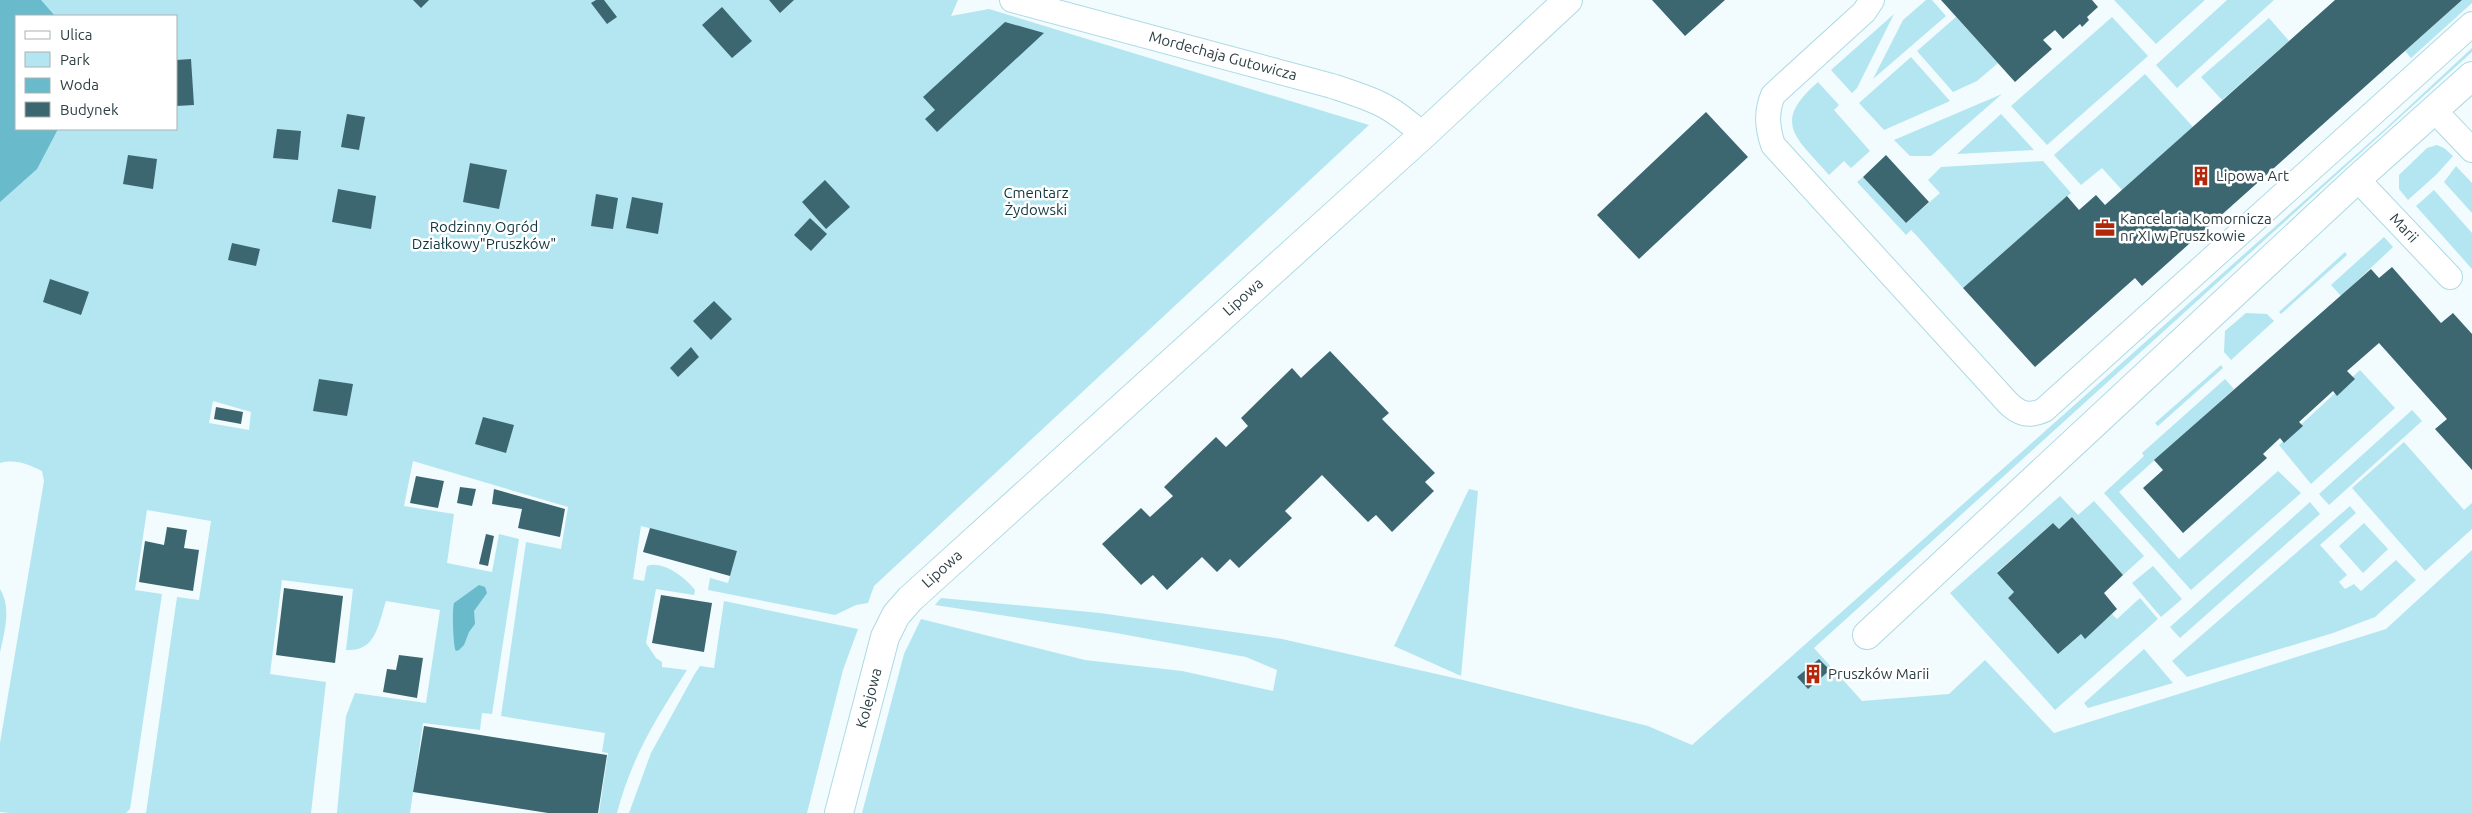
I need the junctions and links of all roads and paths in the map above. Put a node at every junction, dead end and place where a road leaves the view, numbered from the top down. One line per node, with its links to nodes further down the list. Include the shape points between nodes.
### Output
1 (1012, 0): 7 (lane, Mordechaja Gutowicza, via 1376,100 1401,114)
2 (1568, 0): 7 (street, Lipowa)
3 (1872, 0): 4 (lane, via 1864,12 1773,95 1768,109 1773,144 2008,403 2018,412 2027,414 2044,410)
4 (2472, 24)
5 (2472, 76): 6 (street)
6 (2434, 110): 8 (lane); 9 (street)
7 (1423, 135): 11 (street, Lipowa)
8 (2472, 150)
9 (2357, 179): 10 (lane, Marii); 12 (street)
10 (2450, 277)
11 (916, 592): 13 (street, Kolejowa, via 896,616 885,637)
12 (1867, 635)
13 (839, 813)

